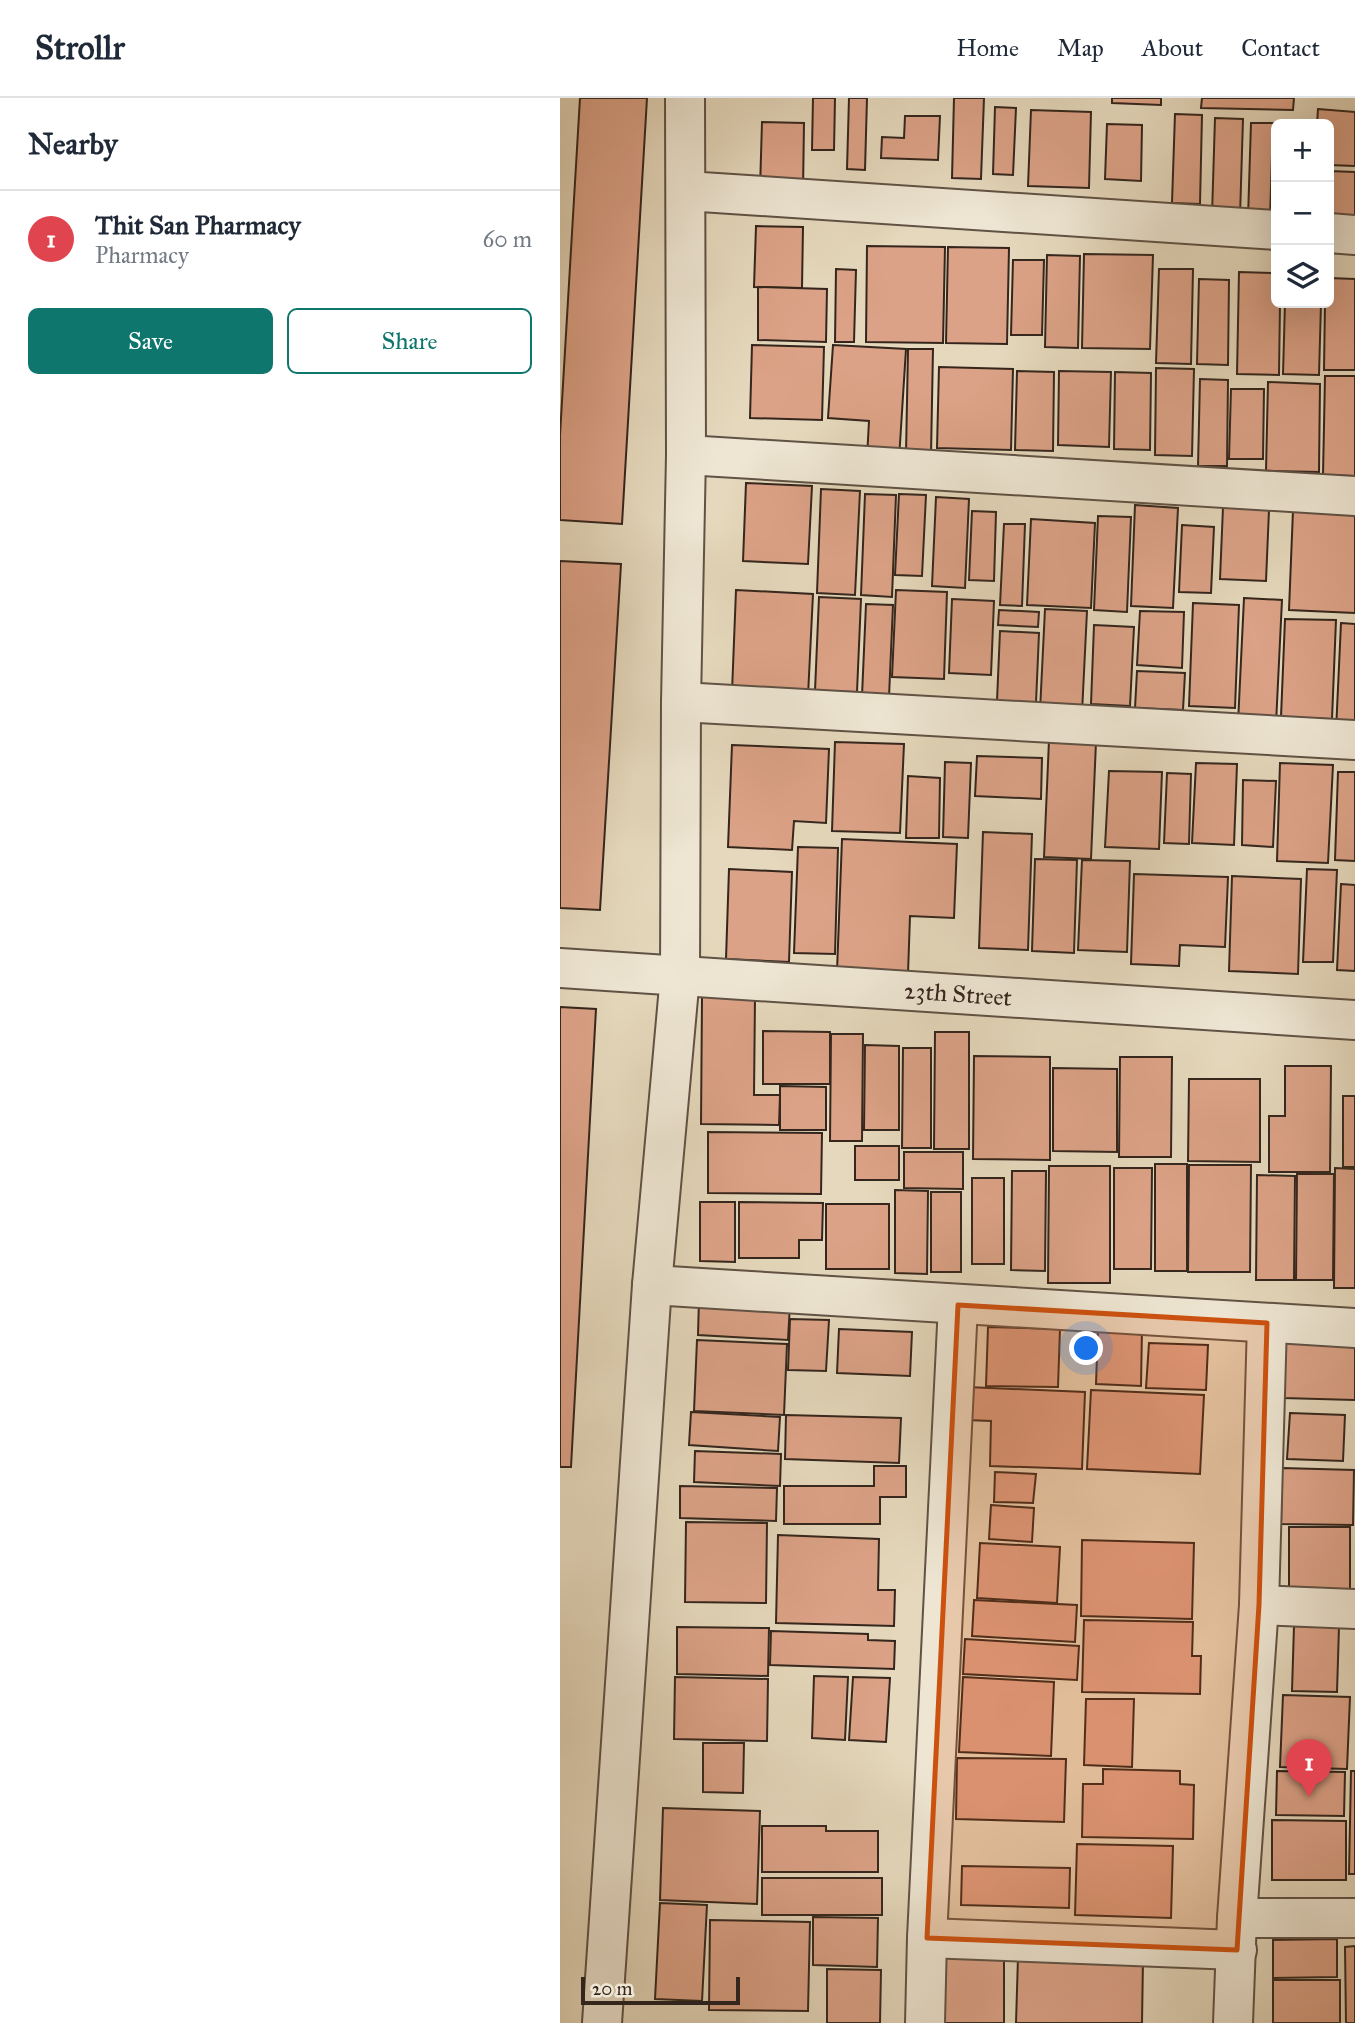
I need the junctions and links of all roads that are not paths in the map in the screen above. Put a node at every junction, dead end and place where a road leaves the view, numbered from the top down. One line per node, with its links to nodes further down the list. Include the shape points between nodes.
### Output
1 (685, 98): 2 (street)
2 (686, 191): 3 (street); 6 (street)
3 (1271, 230)
4 (1334, 233): 5 (street)
5 (1355, 235)
6 (686, 455): 7 (street); 8 (street)
7 (1355, 496)
8 (681, 702): 9 (street); 11 (street)
9 (1355, 740)
10 (560, 968): 11 (street, 23th Street)
11 (680, 976): 12 (street, 23th Street); 13 (street)
12 (1355, 1020)
13 (652, 1285): 14 (street); 22 (street)
14 (958, 1305): 15 (street); 21 (street)
15 (1267, 1323): 16 (street); 17 (street)
16 (1355, 1328)
17 (1259, 1605): 18 (street); 20 (street)
18 (1355, 1609)
19 (1355, 1918): 20 (street)
20 (1237, 1934): 21 (street); 24 (street)
21 (926, 1938): 23 (street)
22 (602, 2023)
23 (925, 2023)
24 (1233, 2023)

